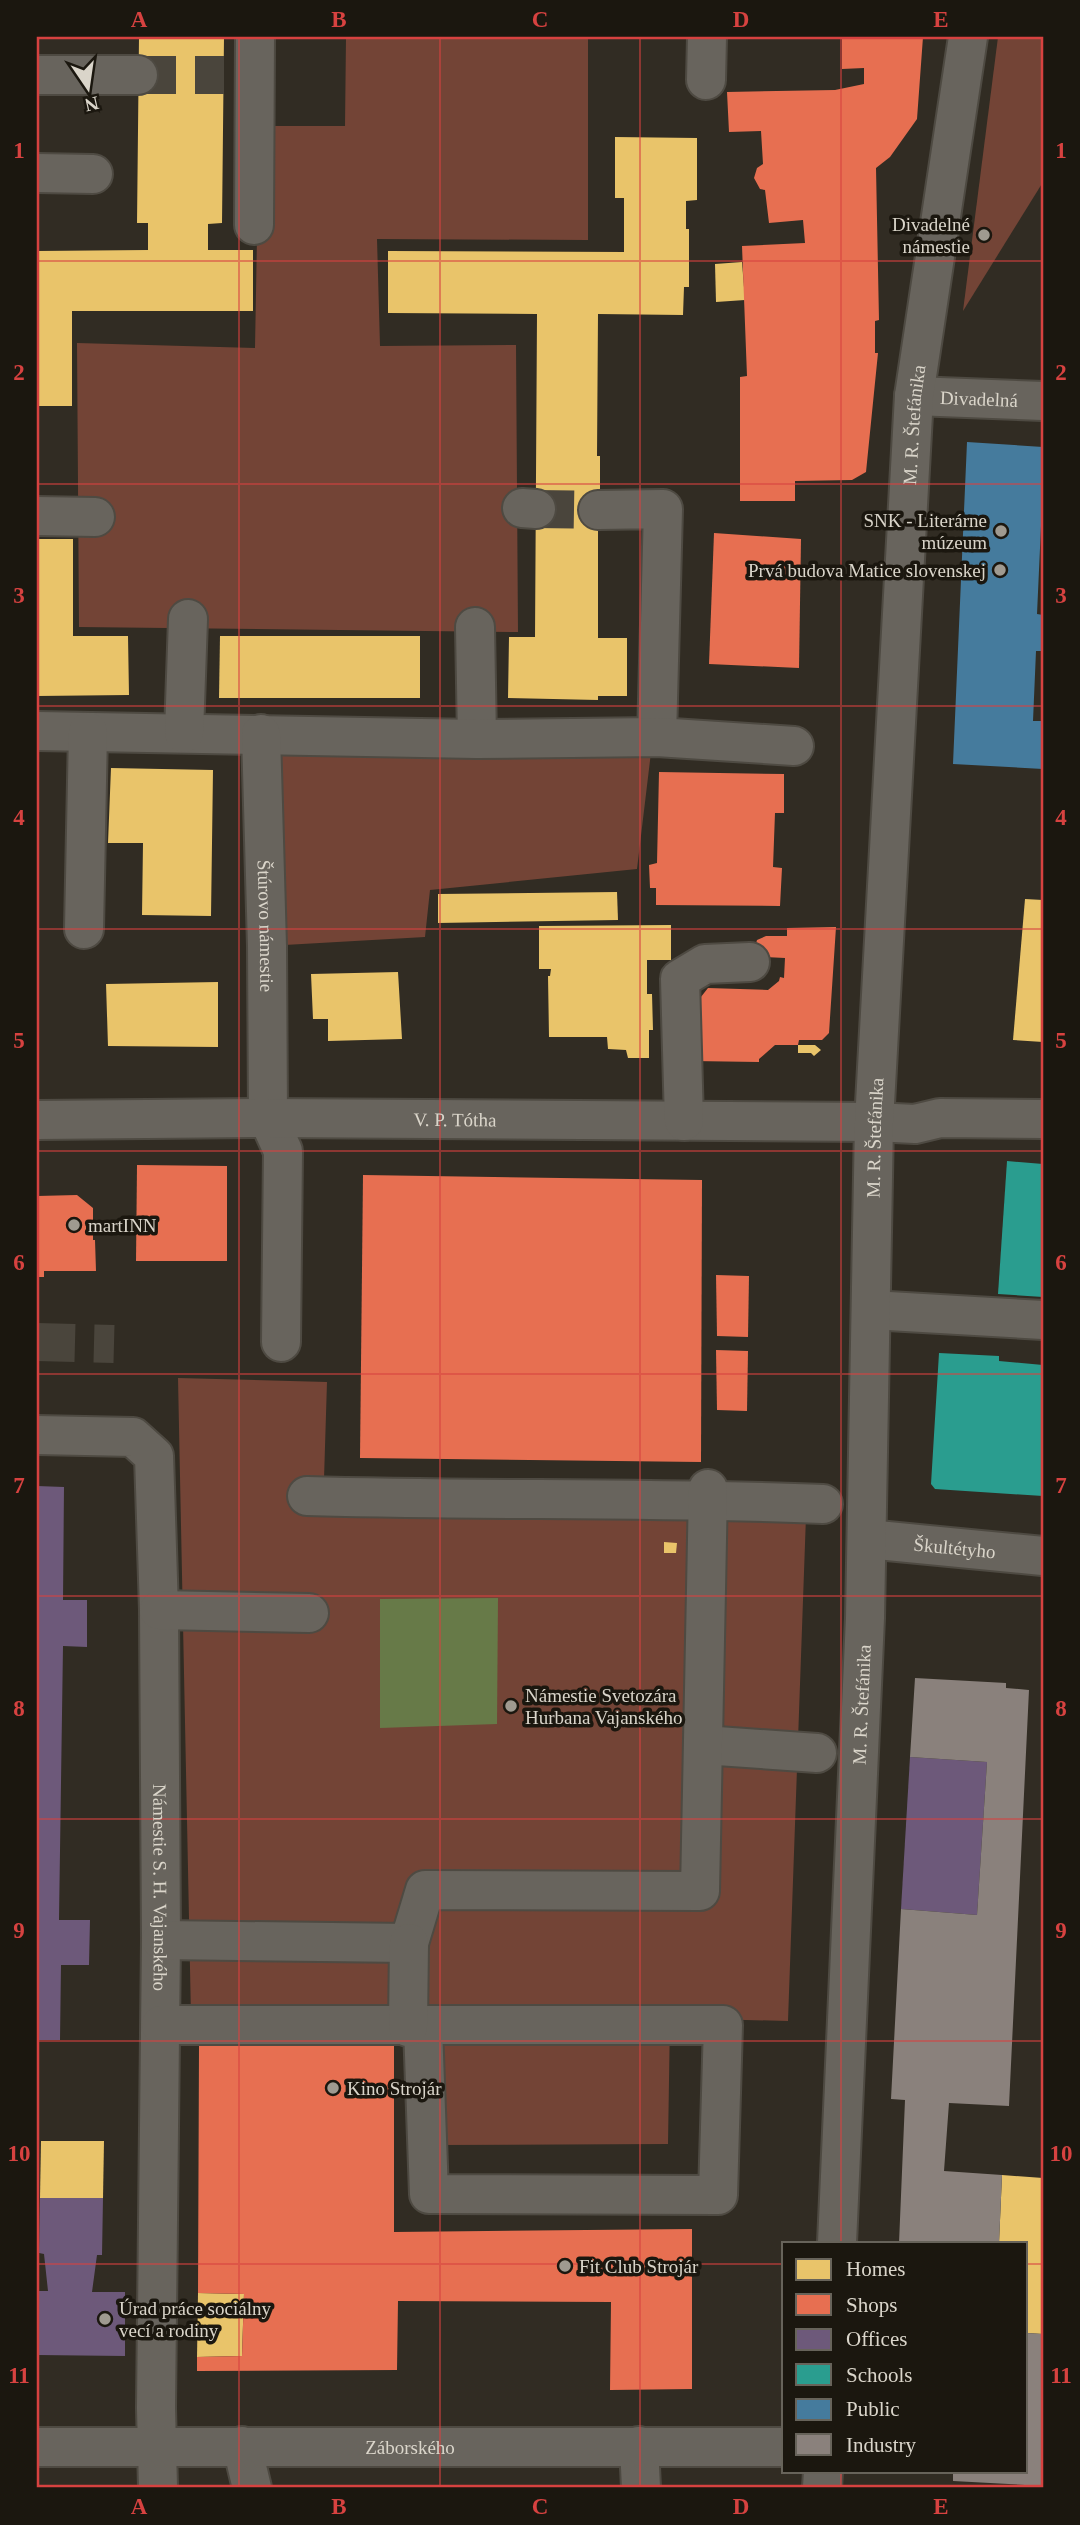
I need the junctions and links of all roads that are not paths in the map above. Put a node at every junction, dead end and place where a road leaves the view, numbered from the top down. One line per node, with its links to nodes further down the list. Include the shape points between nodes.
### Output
1 (255, 37): 9 (street, via 239,75)
2 (707, 37): 6 (street)
3 (968, 37): 10 (street, M. R. Štefánika)
4 (37, 75): 5 (street)
5 (138, 75)
6 (706, 80)
7 (37, 173): 8 (street)
8 (93, 174)
9 (254, 225)
10 (914, 396): 11 (street, Divadelná); 30 (street, M. R. Štefánika)
11 (1043, 401)
12 (598, 510): 21 (street, via 663,509)
13 (37, 516): 14 (street)
14 (95, 517)
15 (188, 619): 19 (street)
16 (475, 627): 22 (street)
17 (37, 731): 18 (street)
18 (88, 732): 19 (street); 24 (street)
19 (184, 733): 20 (street)
20 (261, 734): 22 (street); 26 (street, Štúrovo námestie)
21 (657, 737): 22 (street); 23 (street)
22 (477, 739)
23 (794, 746)
24 (84, 929)
25 (750, 962): 29 (street, via 705,964 680,979)
26 (268, 1118): 28 (street, V. P. Tótha); 29 (street, V. P. Tótha); 33 (street, via 283,1151)
27 (1043, 1119): 30 (street, V. P. Tótha)
28 (37, 1120)
29 (684, 1121): 30 (street, V. P. Tótha)
30 (874, 1122): 31 (street, M. R. Štefánika)
31 (870, 1310): 32 (street); 38 (street, M. R. Štefánika)
32 (1043, 1320)
33 (282, 1342)
34 (37, 1435): 40 (street, Námestie S. H. Vajanského, via 133,1437 154,1456)
35 (708, 1494): 36 (street); 37 (street); 42 (street)
36 (307, 1496)
37 (823, 1504)
38 (867, 1539): 39 (street, Škultétyho); 48 (street, M. R. Štefánika)
39 (1043, 1556)
40 (159, 1610): 41 (street); 44 (street, Námestie S. H. Vajanského)
41 (309, 1613)
42 (702, 1745): 43 (street); 45 (street, via 700,1891 425,1890)
43 (817, 1753)
44 (161, 1940): 45 (street); 46 (street, Námestie S. H. Vajanského)
45 (409, 1943): 47 (street)
46 (161, 2025): 47 (street); 50 (street, Námestie S. H. Vajanského)
47 (415, 2027): 47 (street, via 429,2194 718,2194 723,2025)
48 (837, 2242)
49 (37, 2446): 50 (street, Záborského)
50 (158, 2446): 51 (street, Záborského); 54 (street, Námestie S. H. Vajanského)
51 (242, 2446): 52 (street, Záborského); 55 (street)
52 (639, 2446): 53 (street, Záborského); 56 (street)
53 (782, 2447)
54 (158, 2488)
55 (252, 2488)
56 (641, 2488)

